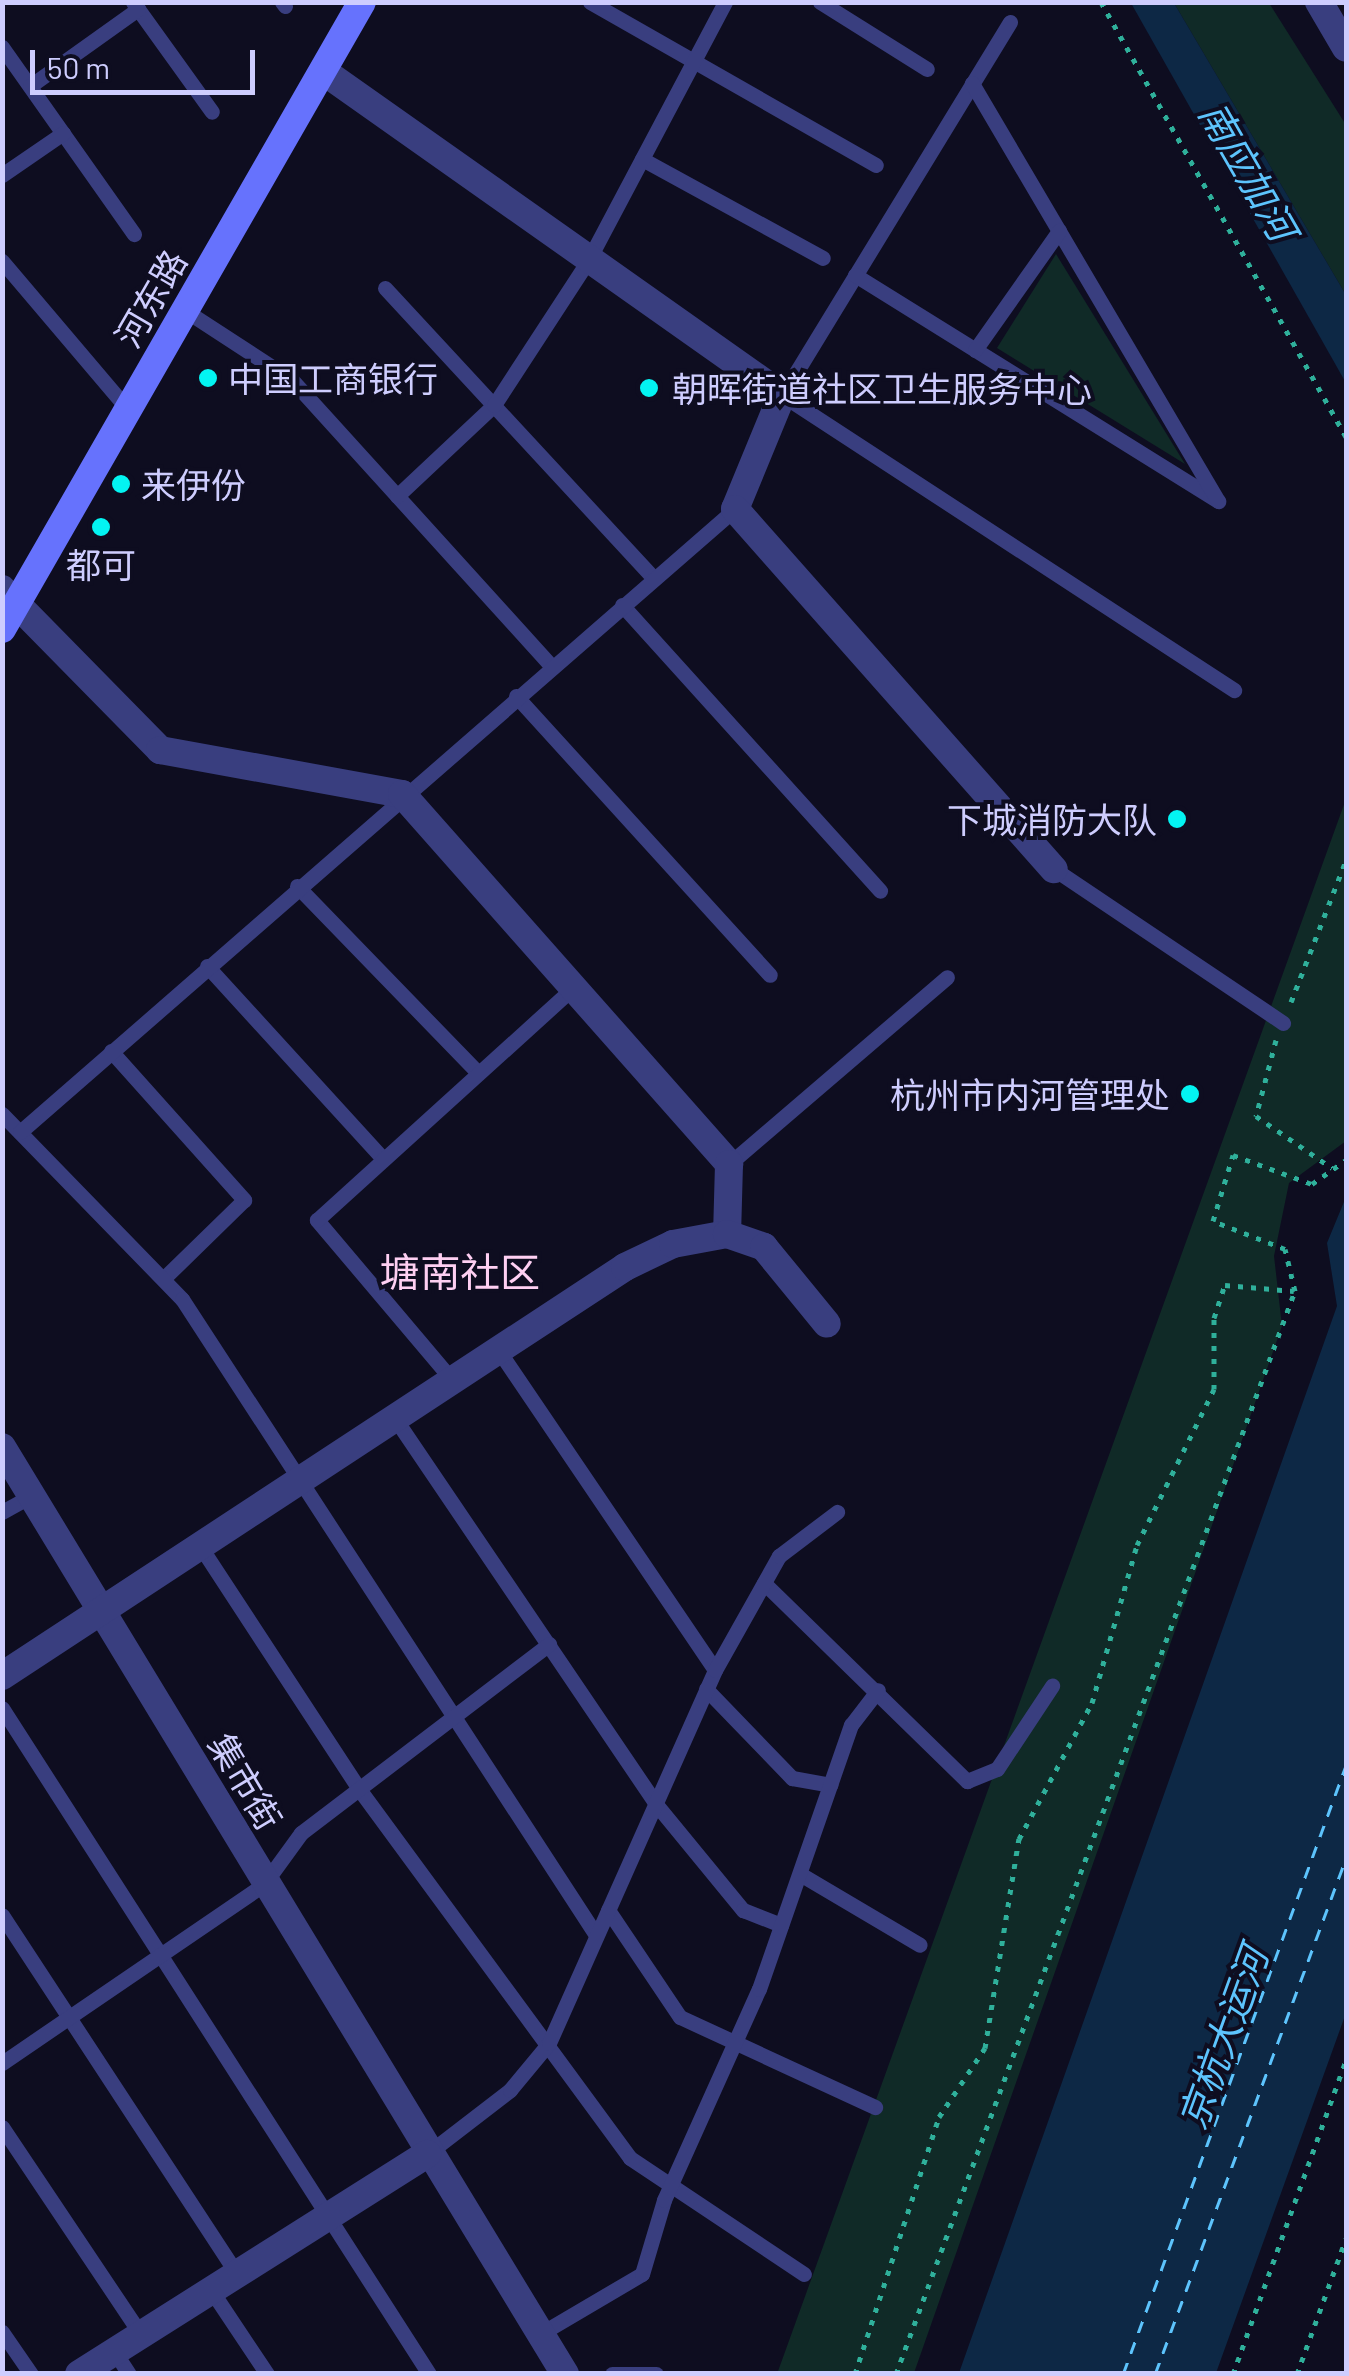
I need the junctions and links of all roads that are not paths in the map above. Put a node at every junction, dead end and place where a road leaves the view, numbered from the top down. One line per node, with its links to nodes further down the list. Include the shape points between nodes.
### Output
1 (362, 2): 12 (main road, 河东路)
2 (590, 2): 10 (lane)
3 (725, 2): 10 (lane)
4 (820, 2): 11 (lane)
5 (1318, 2): 9 (street)
6 (135, 6): 14 (lane); 15 (lane)
7 (1010, 22): 13 (lane)
8 (2, 47): 14 (lane)
9 (1346, 48)
10 (694, 60): 17 (lane); 18 (lane)
11 (926, 69)
12 (323, 70): 23 (street); 27 (main road, 河东路)
13 (972, 83): 20 (lane); 25 (lane)
14 (30, 86): 16 (lane)
15 (212, 112)
16 (63, 133): 19 (lane); 21 (lane)
17 (642, 159): 22 (lane); 23 (lane)
18 (876, 165)
19 (2, 176)
20 (1059, 231): 28 (lane); 28 (lane, via 1218,502)
21 (134, 234)
22 (823, 258)
23 (589, 259): 29 (street); 30 (lane)
24 (2, 261): 31 (lane)
25 (855, 275): 28 (lane); 29 (lane)
26 (386, 288): 30 (lane)
27 (186, 311): 31 (main road, 河东路); 32 (lane, via 292,380)
28 (975, 350)
29 (782, 395): 33 (street); 38 (lane)
30 (494, 406): 32 (lane); 34 (lane)
31 (129, 411): 36 (main road, 河东路)
32 (398, 496): 37 (lane)
33 (735, 508): 34 (lane); 41 (street)
34 (654, 578): 35 (lane)
35 (622, 605): 37 (lane); 43 (lane)
36 (7, 608): 40 (street, via 160,750)
37 (551, 666): 39 (lane)
38 (1234, 690)
39 (516, 696): 40 (lane); 45 (lane)
40 (402, 794): 42 (lane); 47 (street)
41 (1054, 869): 48 (lane)
42 (297, 886): 44 (lane); 50 (lane)
43 (880, 891)
44 (208, 966): 49 (lane); 53 (lane)
45 (770, 976)
46 (947, 977): 54 (lane)
47 (573, 988): 50 (lane); 54 (street)
48 (1283, 1023)
49 (111, 1051): 52 (lane); 56 (lane, via 244,1200)
50 (476, 1071): 53 (lane)
51 (2, 1114): 52 (lane)
52 (20, 1132): 56 (lane)
53 (382, 1159): 59 (lane, via 317,1220)
54 (728, 1164): 55 (street)
55 (726, 1234): 57 (street, via 764,1246); 58 (street, via 625,1267)
56 (164, 1278): 62 (lane)
57 (826, 1324)
58 (499, 1351): 59 (street); 70 (lane)
59 (453, 1382): 60 (street)
60 (396, 1420): 62 (street); 69 (lane)
61 (2, 1447): 63 (street, 集市街)
62 (297, 1486): 66 (street); 76 (lane)
63 (31, 1496): 64 (lane); 68 (street, 集市街)
64 (2, 1512)
65 (837, 1512): 67 (lane, via 778,1556)
66 (202, 1549): 68 (street); 78 (lane)
67 (764, 1583): 70 (lane); 74 (lane)
68 (103, 1615): 71 (street); 81 (street, 集市街)
69 (548, 1644): 76 (lane); 79 (lane)
70 (715, 1670): 73 (lane)
71 (2, 1676)
72 (1052, 1686): 74 (lane, via 997,1769 967,1781)
73 (706, 1689): 77 (lane, via 792,1778); 79 (lane)
74 (878, 1690): 77 (lane, via 851,1726)
75 (2, 1708): 87 (lane)
76 (451, 1719): 78 (lane); 85 (lane)
77 (830, 1785): 80 (lane)
78 (359, 1788): 81 (lane, via 301,1834); 90 (lane)
79 (655, 1804): 82 (lane); 84 (lane, via 743,1910)
80 (800, 1874): 84 (lane); 86 (lane)
81 (264, 1884): 87 (lane); 94 (street, 集市街)
82 (608, 1910): 85 (lane); 89 (lane, via 680,2017)
83 (2, 1915): 88 (lane)
84 (781, 1925): 89 (lane)
85 (596, 1935): 90 (lane)
86 (920, 1945)
87 (163, 1958): 88 (lane); 96 (lane)
88 (70, 2019): 91 (lane); 97 (lane)
89 (738, 2036): 92 (lane); 95 (lane)
90 (549, 2043): 94 (lane, via 510,2090); 95 (lane, via 630,2158)
91 (2, 2063)
92 (875, 2107)
93 (2, 2127): 102 (lane)
94 (426, 2154): 96 (street); 101 (street, 集市街)
95 (672, 2184): 98 (lane); 101 (lane, via 642,2274)
96 (328, 2216): 97 (street); 107 (lane)
97 (236, 2274): 99 (street)
98 (804, 2274)
99 (211, 2290): 102 (street); 106 (lane)
100 (2, 2332): 104 (lane)
101 (540, 2334): 108 (street, 集市街)
102 (140, 2335): 103 (street)
103 (122, 2362): 105 (street)
104 (31, 2374)
105 (79, 2374)
106 (267, 2374)
107 (429, 2374)
108 (565, 2374)
109 (612, 2374): 110 (lane)
110 (656, 2374)

